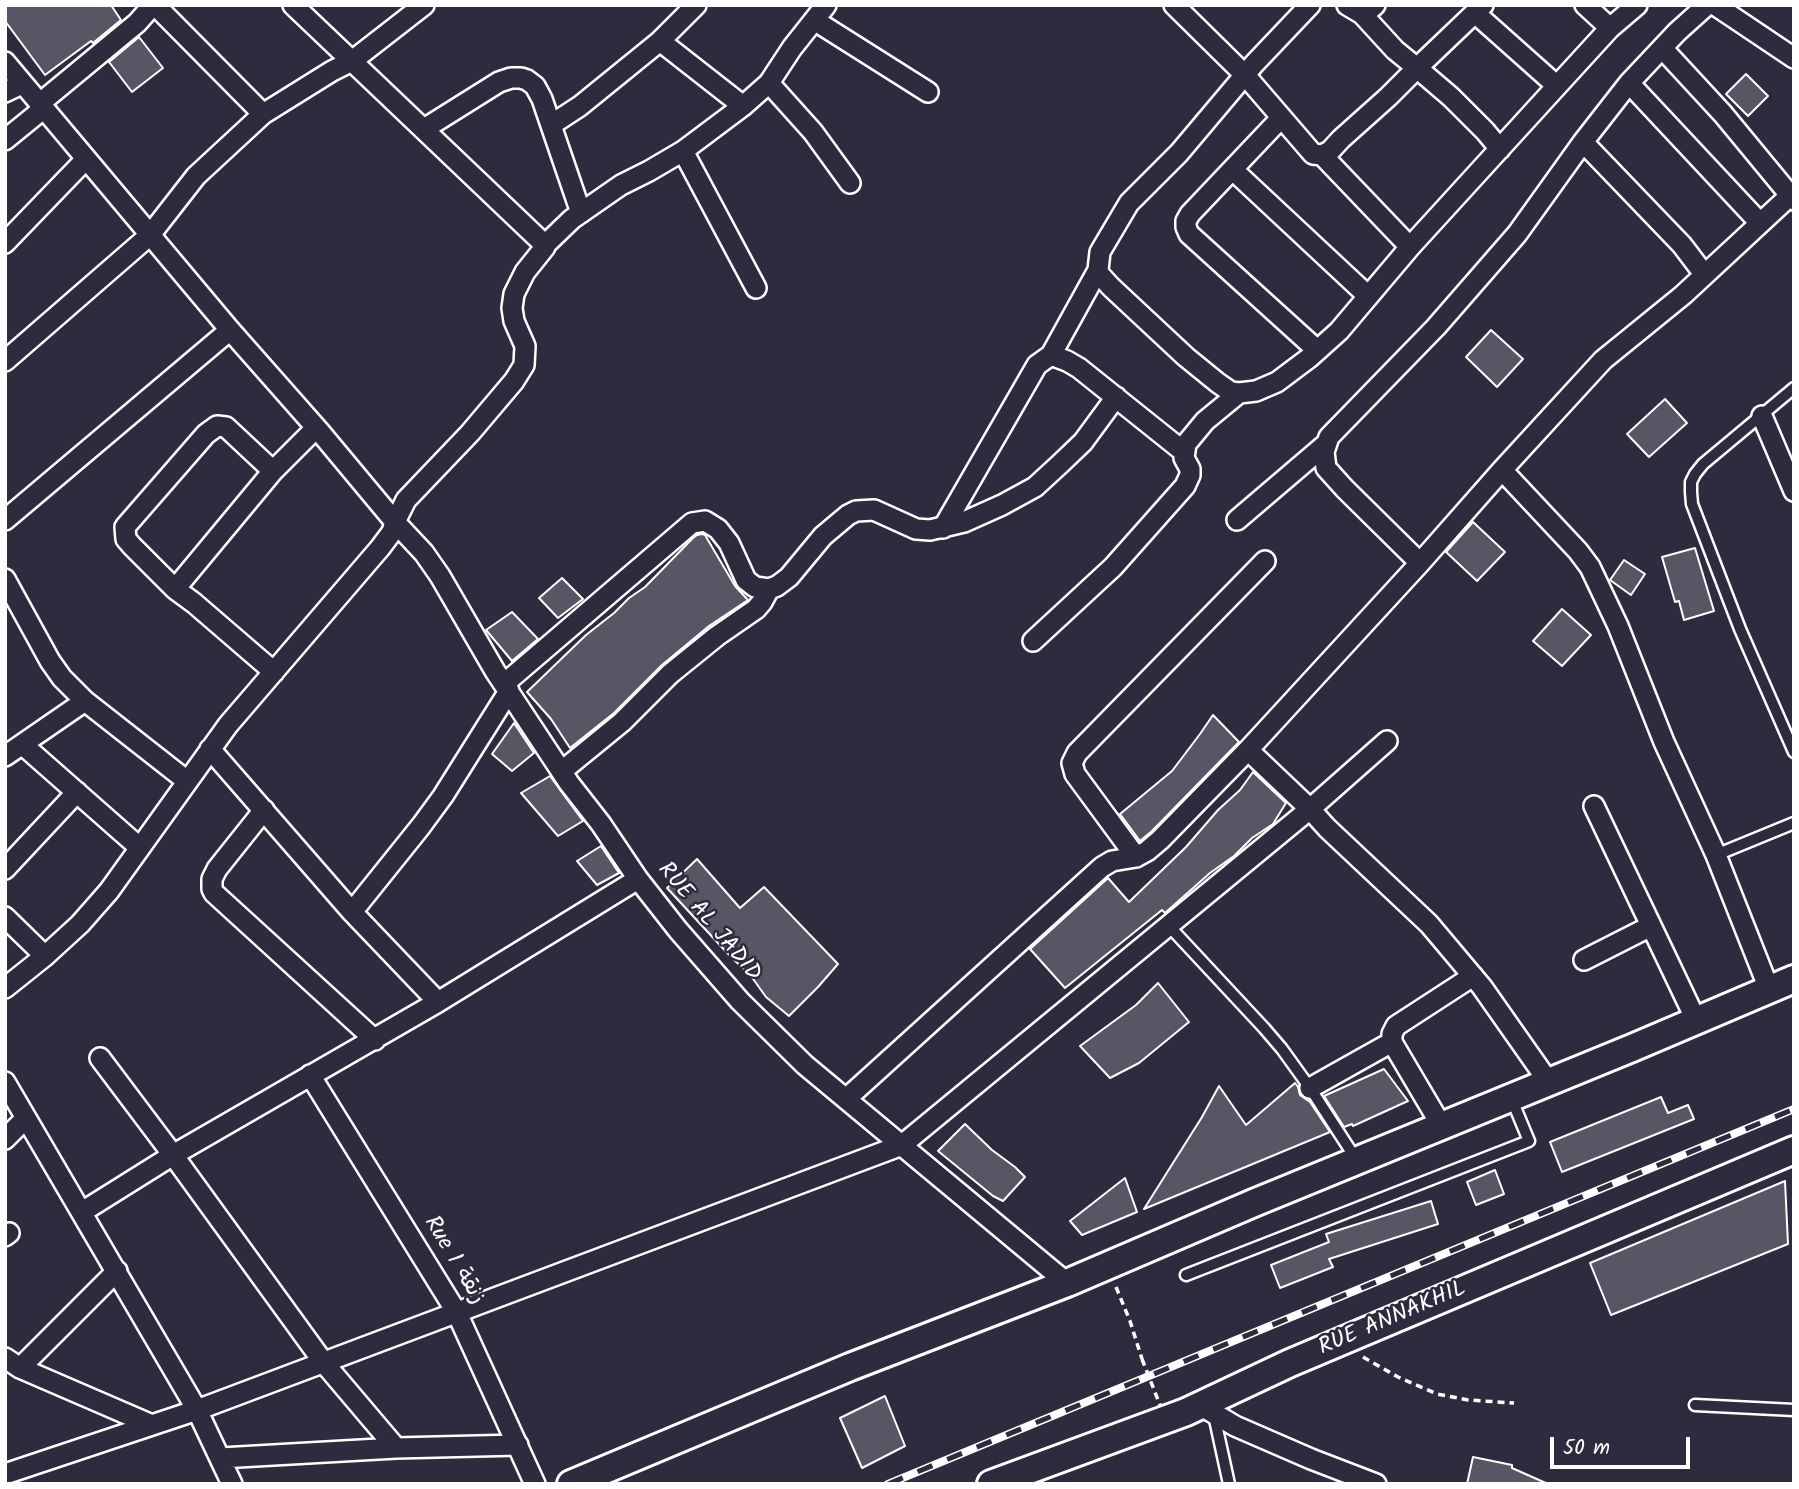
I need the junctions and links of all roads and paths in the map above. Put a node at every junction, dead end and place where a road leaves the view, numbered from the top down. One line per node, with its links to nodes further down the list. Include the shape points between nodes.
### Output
1 (154, 5): 27 (street); 29 (street)
2 (293, 5): 18 (street)
3 (424, 5): 18 (street)
4 (1174, 5): 21 (street)
5 (1585, 5): 14 (street)
6 (1637, 5): 14 (street)
7 (1707, 5): 16 (street)
8 (1715, 5): 17 (street)
9 (695, 6): 15 (street)
10 (1301, 8): 21 (street)
11 (1361, 8): 20 (street, via 1395,50)
12 (1479, 9): 20 (street); 24 (street)
13 (820, 13): 22 (street); 26 (street)
14 (1610, 28): 24 (street)
15 (660, 41): 28 (street); 31 (street)
16 (1662, 48): 23 (street); 41 (street)
17 (1794, 58)
18 (352, 61): 29 (street); 32 (street)
19 (5, 62): 25 (street, RUE AL JADID)
20 (1417, 68): 35 (street); 37 (street)
21 (1245, 75): 30 (street); 48 (street, via 1129,204 1100,252)
22 (769, 83): 28 (street); 40 (street, via 813,132)
23 (1629, 83): 34 (street); 43 (street)
24 (1557, 86): 35 (street)
25 (14, 88): 27 (street, RUE AL JADID)
26 (928, 92)
27 (41, 106): 33 (street); 38 (street, RUE AL JADID)
28 (743, 106): 36 (street)
29 (263, 114): 44 (street, via 196,176)
30 (1281, 118): 37 (street, via 1313,154); 39 (street)
31 (551, 125): 32 (street, via 534,86 511,78); 42 (street)
32 (424, 129): 46 (street)
33 (5, 140)
34 (1583, 142): 49 (street, via 1682,244); 61 (street, via 1517,234)
35 (1500, 149): 47 (street)
36 (683, 151): 42 (street); 50 (street)
37 (1322, 155): 47 (street)
38 (86, 159): 44 (street, RUE AL JADID); 45 (street)
39 (1233, 170): 51 (street); 53 (street, via 1190,214 1186,221 1189,234)
40 (849, 183)
41 (1793, 196): 43 (street)
42 (582, 213): 46 (street)
43 (1760, 223): 49 (street)
44 (150, 235): 52 (street, RUE AL JADID); 55 (street)
45 (5, 243)
46 (545, 245): 68 (street, via 514,294 514,321 525,346 520,373 407,500)
47 (1409, 247): 51 (street)
48 (1098, 270): 54 (street); 57 (street, via 1111,288 1186,357 1217,383)
49 (1704, 274): 63 (street, via 1603,360)
50 (756, 288)
51 (1368, 296): 53 (street)
52 (230, 330): 60 (street, RUE AL JADID); 66 (street)
53 (1317, 351): 57 (street, via 1277,382)
54 (1051, 355): 58 (street, via 1079,368); 69 (street, via 1037,365)
55 (5, 361)
56 (1794, 388): 59 (lane)
57 (1239, 393): 62 (street, via 1199,428)
58 (1116, 397): 62 (street); 69 (street, via 1083,442 1035,487 964,523)
59 (1762, 416): 65 (street); 83 (lane, via 1703,464 1690,492 1740,629)
60 (316, 428): 64 (street); 68 (street, RUE AL JADID)
61 (1326, 444): 67 (street); 71 (street, via 1326,468)
62 (1184, 452): 75 (street, via 1190,469 1185,486 1113,567)
63 (1502, 470): 71 (street); 93 (street, via 1590,567)
64 (273, 471): 73 (street); 73 (street, via 226,427 217,426 125,527 132,546)
65 (1794, 491)
66 (5, 520)
67 (1237, 520)
68 (395, 522): 76 (street, via 380,548); 77 (street, RUE AL JADID, via 440,576)
69 (943, 528): 74 (street, via 916,529 874,510 856,511 823,536 789,577)
70 (1265, 561): 94 (street, via 1072,763 1075,774)
71 (1420, 563): 82 (street)
72 (5, 579): 78 (street, via 50,662)
73 (175, 589): 76 (street)
74 (769, 589): 77 (street, via 746,580 718,529 705,521 692,523); 85 (street, via 756,609 670,674)
75 (1033, 641)
76 (274, 672): 81 (street)
77 (506, 688): 85 (street, RUE AL JADID); 97 (street, via 443,796)
78 (85, 701): 80 (street); 86 (street)
79 (1387, 741): 89 (street)
80 (23, 745): 84 (street); 87 (street)
81 (210, 749): 86 (street); 90 (street)
82 (1248, 750): 89 (street); 94 (street, via 1160,840)
83 (1794, 752)
84 (5, 756)
85 (562, 771): 96 (street, RUE AL JADID)
86 (187, 781): 92 (street)
87 (77, 792): 92 (street); 95 (street)
88 (1594, 806): 100 (street)
89 (1310, 809): 99 (street); 103 (street, via 1429,924)
90 (264, 810): 97 (street); 109 (street, via 217,869 212,889)
91 (1794, 823): 93 (lane)
92 (140, 848): 101 (street, via 80,924)
93 (1716, 855): 106 (street)
94 (1136, 857): 117 (street, via 1102,867)
95 (5, 869)
96 (638, 879): 107 (street); 117 (street, RUE AL JADID, via 740,1001)
97 (352, 912): 107 (street)
98 (5, 917): 101 (street)
99 (1169, 926): 115 (lane, via 1264,1028); 121 (street)
100 (1651, 926): 102 (street); 108 (street)
101 (44, 956): 105 (street)
102 (1584, 960)
103 (1473, 976): 110 (street, via 1396,1026); 113 (street)
104 (1794, 979): 106 (main road)
105 (5, 988)
106 (1769, 989): 108 (main road)
107 (438, 1002): 109 (street)
108 (1696, 1020): 113 (main road)
109 (375, 1040): 112 (street)
110 (1391, 1042): 115 (street); 119 (street)
111 (100, 1058): 123 (street)
112 (310, 1075): 123 (street); 130 (street, Rue 1 زنقة)
113 (1548, 1081): 116 (main road)
114 (5, 1082): 118 (street)
115 (1310, 1088): 124 (lane)
116 (1510, 1097): 119 (main road); 128 (lane, via 1529,1141)
117 (846, 1099): 121 (street, RUE AL JADID)
118 (26, 1118): 120 (street); 125 (street)
119 (1441, 1125): 124 (main road)
120 (5, 1139)
121 (902, 1145): 129 (street, RUE AL JADID); 130 (street)
122 (1794, 1150): 131 (main road, RUE ANNAKHIL)
123 (173, 1155): 125 (street); 133 (street)
124 (1357, 1160): 126 (main road)
125 (82, 1212): 127 (street)
126 (1108, 1265): 129 (main road); 135 (path, bridge)
127 (117, 1271): 132 (street); 137 (street)
128 (1186, 1275)
129 (1067, 1283): 147 (main road, via 849,1367)
130 (457, 1312): 133 (street); 141 (street, Rue 1 زنقة)
131 (1335, 1344): 134 (path, via 1437,1394); 138 (main road, RUE ANNAKHIL)
132 (12, 1363): 140 (street)
133 (324, 1363): 137 (street); 142 (street)
134 (1514, 1403)
135 (1160, 1405)
136 (1695, 1405): 139 (lane)
137 (197, 1410): 140 (street); 143 (street)
138 (1207, 1410): 148 (main road, RUE ANNAKHIL); 149 (lane); 150 (street)
139 (1794, 1410)
140 (152, 1425): 144 (street)
141 (517, 1445): 142 (street); 146 (street, Rue 1 زنقة)
142 (396, 1448): 143 (street)
143 (221, 1458): 145 (street)
144 (5, 1474)
145 (232, 1484)
146 (535, 1484)
147 (571, 1484)
148 (990, 1484)
149 (1229, 1484)
150 (1376, 1484)

